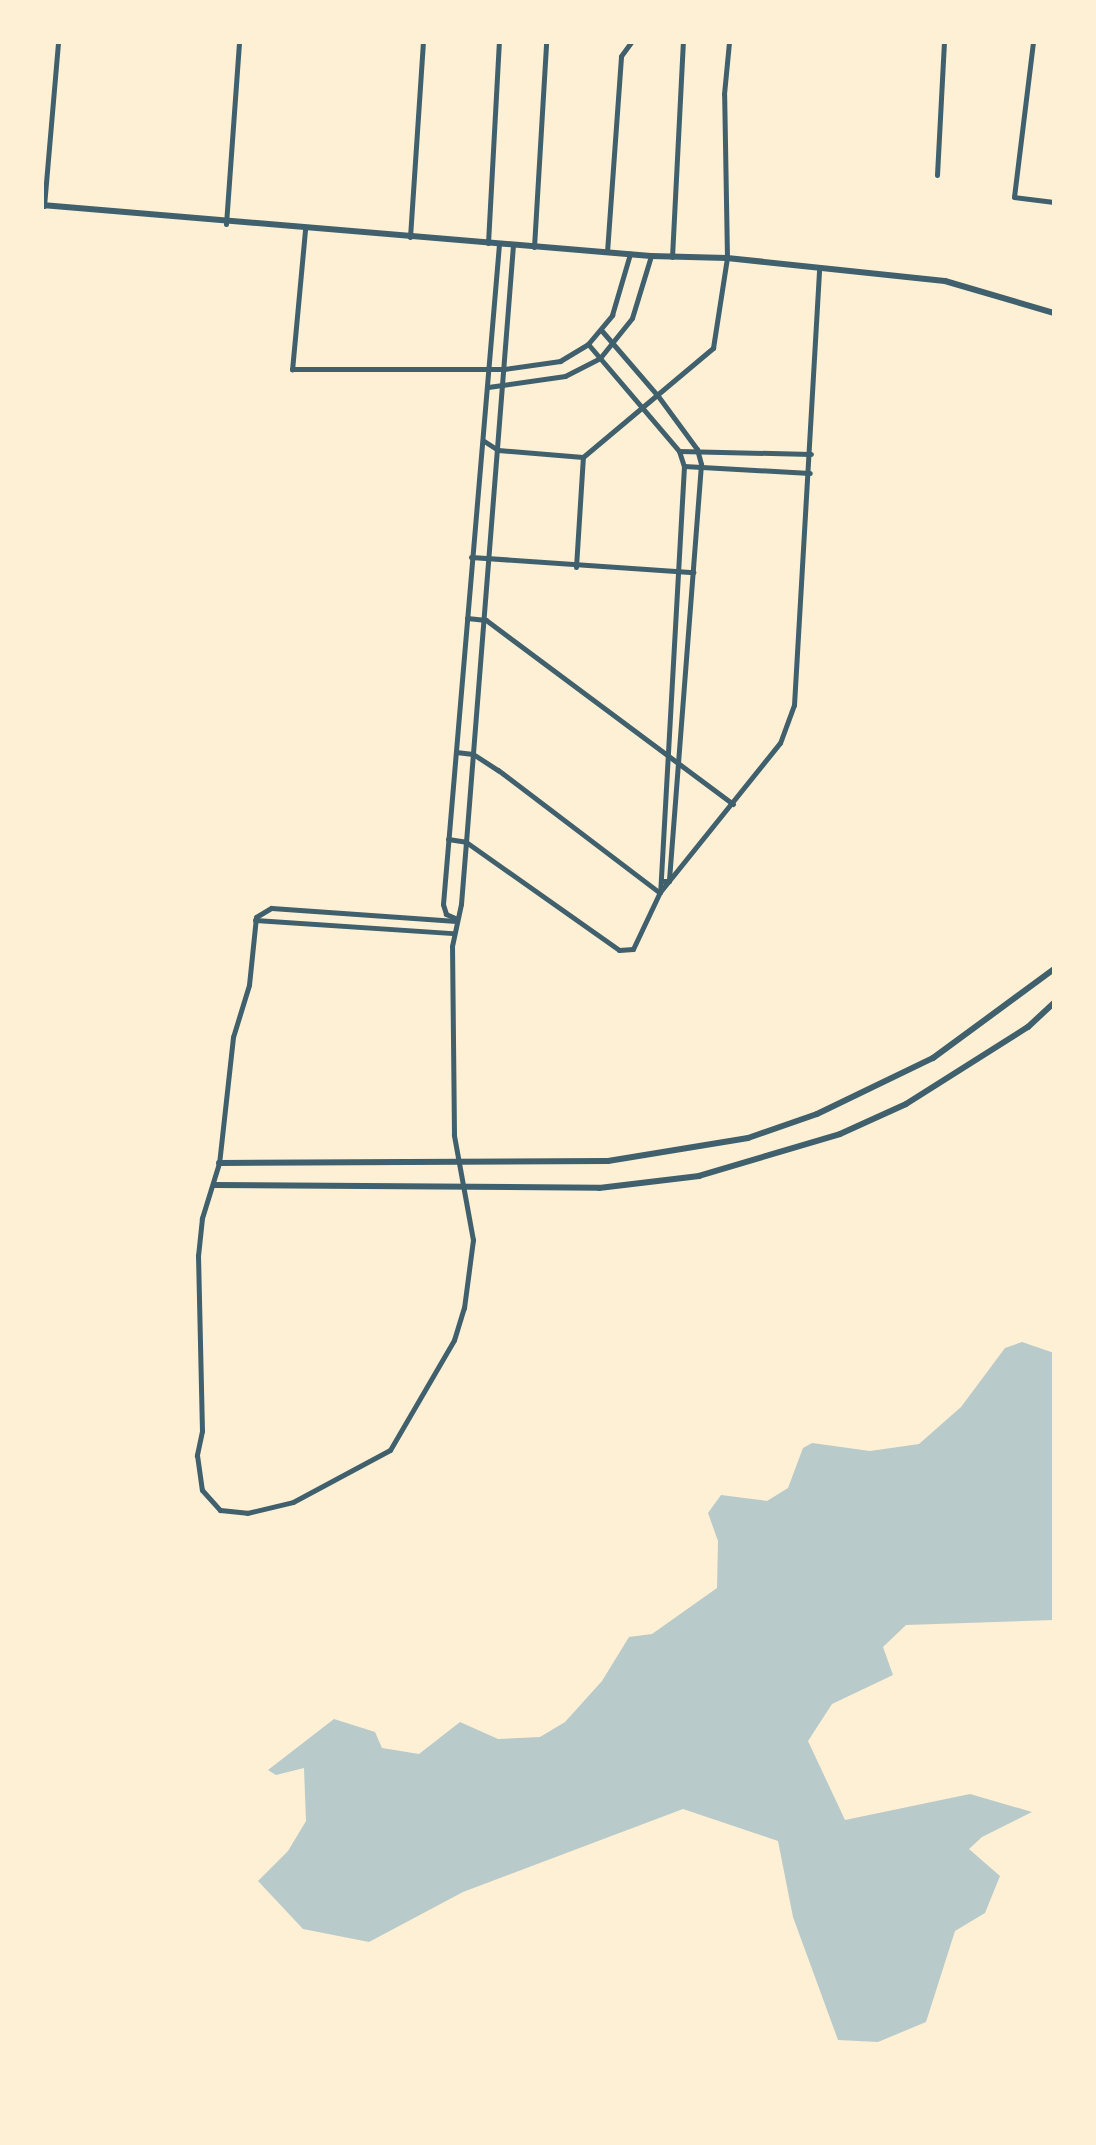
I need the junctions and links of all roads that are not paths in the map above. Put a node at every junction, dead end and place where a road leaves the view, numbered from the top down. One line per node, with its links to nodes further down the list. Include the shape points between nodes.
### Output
1 (58, 42): 13 (street)
2 (239, 42): 14 (street)
3 (423, 42): 16 (street)
4 (499, 42): 17 (street)
5 (546, 42): 20 (street)
6 (631, 42): 21 (street, via 620,61)
7 (683, 42): 24 (street)
8 (729, 42): 25 (street, via 724,94)
9 (944, 42): 11 (street)
10 (1033, 42): 12 (street, via 1014,197)
11 (937, 175)
12 (1054, 202)
13 (43, 206): 14 (street)
14 (226, 224): 15 (street)
15 (305, 230): 16 (street); 32 (street, via 292,369)
16 (410, 237): 17 (street)
17 (488, 243): 18 (street)
18 (499, 244): 19 (street); 32 (street)
19 (513, 245): 20 (street); 33 (street)
20 (534, 247): 21 (street)
21 (607, 252): 22 (street)
22 (630, 254): 23 (street); 28 (street, via 622,292)
23 (651, 256): 24 (street); 30 (street, via 640,301)
24 (672, 257): 25 (street)
25 (727, 258): 26 (street); 36 (street, via 713,348)
26 (819, 270): 27 (street, via 945,281); 42 (street)
27 (1054, 313)
28 (602, 331): 29 (street); 30 (street)
29 (588, 344): 31 (street); 33 (street, via 560,361)
30 (614, 345): 31 (street); 36 (street)
31 (600, 358): 35 (street, via 565,376); 37 (street)
32 (489, 369): 33 (street); 34 (street)
33 (504, 369): 35 (street)
34 (488, 387): 35 (street); 38 (street)
35 (503, 387): 40 (street)
36 (658, 396): 37 (street); 39 (street)
37 (643, 408): 41 (street); 43 (street)
38 (484, 440): 40 (street); 47 (street)
39 (697, 449): 41 (street); 42 (street); 44 (street)
40 (498, 450): 43 (street); 48 (street)
41 (679, 451): 45 (street)
42 (811, 454): 46 (street)
43 (583, 457): 49 (street)
44 (701, 464): 45 (street); 46 (street); 51 (street)
45 (684, 466): 50 (street)
46 (810, 473): 58 (street, via 794,705 780,743)
47 (471, 557): 48 (street); 52 (street)
48 (490, 560): 49 (street); 53 (street)
49 (576, 567): 50 (street)
50 (675, 571): 51 (street); 55 (street)
51 (693, 572): 57 (street)
52 (467, 618): 53 (street); 54 (street)
53 (486, 620): 55 (street); 56 (street)
54 (456, 752): 56 (street); 59 (street)
55 (667, 753): 57 (street); 61 (street)
56 (473, 754): 60 (street); 63 (street)
57 (678, 762): 58 (street); 62 (street)
58 (733, 804): 62 (street)
59 (448, 839): 60 (street); 66 (street, via 443,907)
60 (466, 842): 63 (street, via 619,950 633,949); 66 (street)
61 (661, 881): 62 (street); 63 (street)
62 (669, 881): 63 (street)
63 (660, 892)
64 (366, 915): 65 (street, via 267,908); 66 (street); 67 (street)
65 (255, 920): 67 (street); 72 (street, via 249,985 233,1037)
66 (456, 920): 68 (street)
67 (365, 927): 68 (street)
68 (453, 933): 71 (street)
69 (1054, 969): 71 (street, via 933,1058 817,1114 748,1138 608,1161)
70 (1054, 1003): 74 (street, via 1028,1027 906,1104 840,1134 763,1159 640,1185)
71 (458, 1161): 72 (street); 74 (street)
72 (219, 1163): 73 (street)
73 (214, 1185): 74 (street); 74 (street, via 202,1218 198,1255 202,1431 197,1455 205,1496 234,1514 302,1499 394,1446 454,1340 464,1308 473,1240)
74 (465, 1187)

